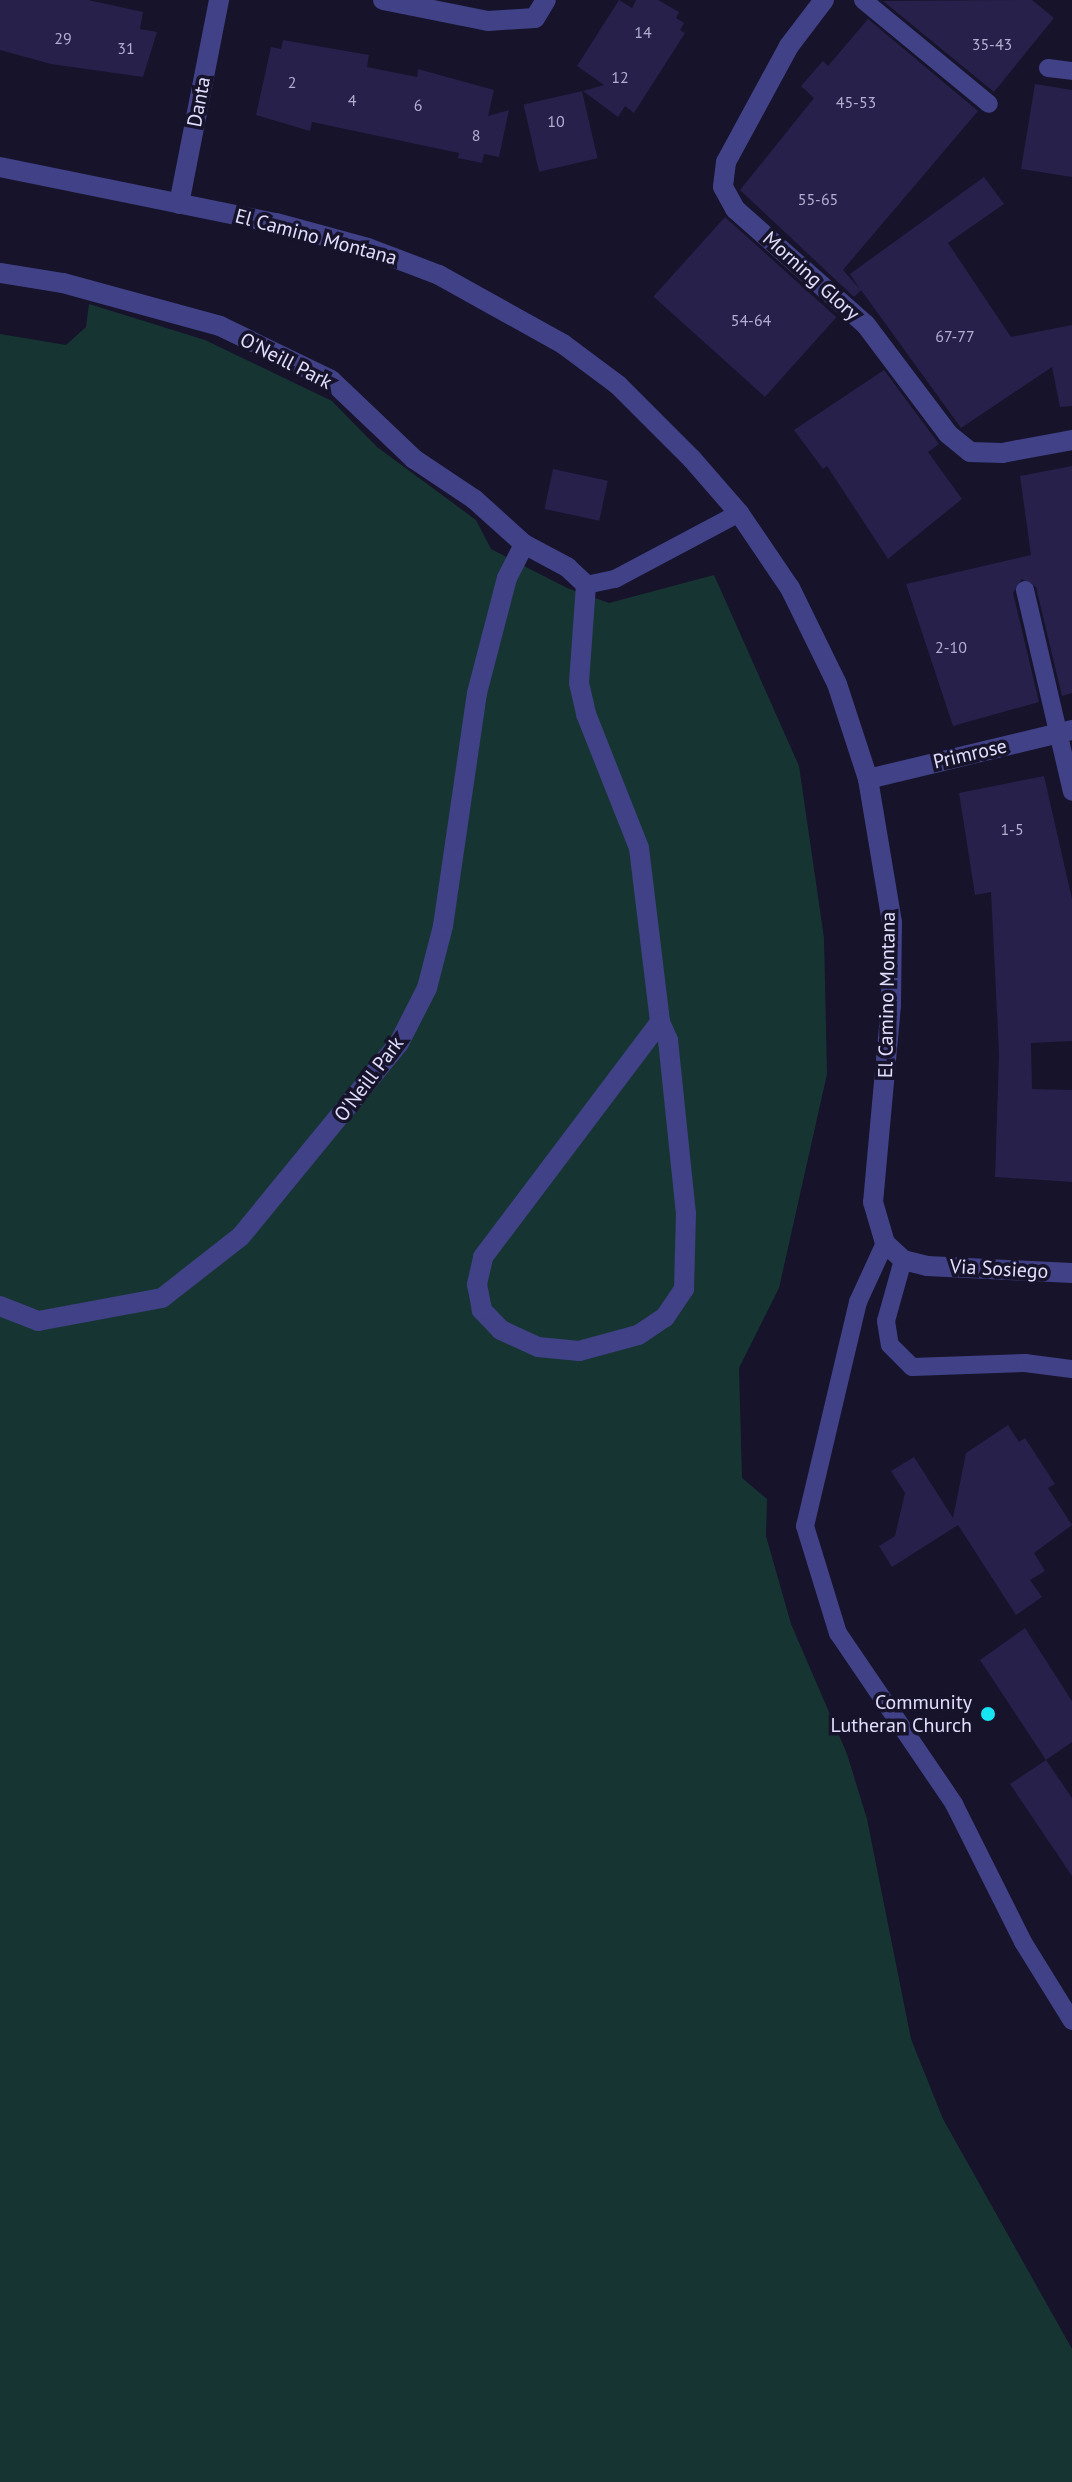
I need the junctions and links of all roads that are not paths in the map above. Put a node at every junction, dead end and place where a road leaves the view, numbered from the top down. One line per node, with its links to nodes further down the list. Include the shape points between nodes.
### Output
1 (219, 0): 10 (street, Danta)
2 (383, 0): 3 (street, via 488,21 535,18)
3 (546, 0)
4 (824, 0): 12 (street, Morning Glory, via 789,46 726,162 723,187 735,209 866,325 948,434 970,452 1002,453)
5 (863, 0): 8 (lane)
6 (1048, 68): 7 (lane)
7 (1072, 71)
8 (989, 104)
9 (0, 167): 10 (street, El Camino Montana)
10 (179, 204): 13 (street, El Camino Montana, via 368,248 439,275 510,311 618,385)
11 (0, 273): 14 (street, O'Neill Park, via 63,283 220,326 331,380 414,459 474,499)
12 (1072, 440)
13 (739, 513): 15 (lane, via 615,579); 18 (street, El Camino Montana, via 790,588 837,684)
14 (524, 544): 15 (street, O'Neill Park, via 567,567); 24 (street, O'Neill Park, via 507,578 477,693 443,926 427,988 399,1043 241,1236 162,1298 38,1321)
15 (586, 585): 20 (street, via 579,683 586,714 639,848)
16 (1025, 590): 17 (lane)
17 (1066, 731): 18 (street, Primrose); 19 (lane)
18 (868, 779): 21 (street, El Camino Montana, via 892,922 891,1005 873,1202)
19 (1072, 792)
20 (660, 1022): 20 (street, via 483,1257 477,1284 482,1310 501,1330 538,1347 579,1351 638,1335 665,1317 684,1289 686,1213 668,1040)
21 (885, 1243): 22 (street); 26 (lane, via 858,1302 805,1526 838,1633 954,1804 1023,1942)
22 (903, 1260): 23 (street, Via Sosiego, via 927,1266); 25 (lane, via 886,1321 890,1345 912,1367 1025,1363)
23 (1072, 1273)
24 (0, 1306)
25 (1072, 1369)
26 (1072, 2021)

